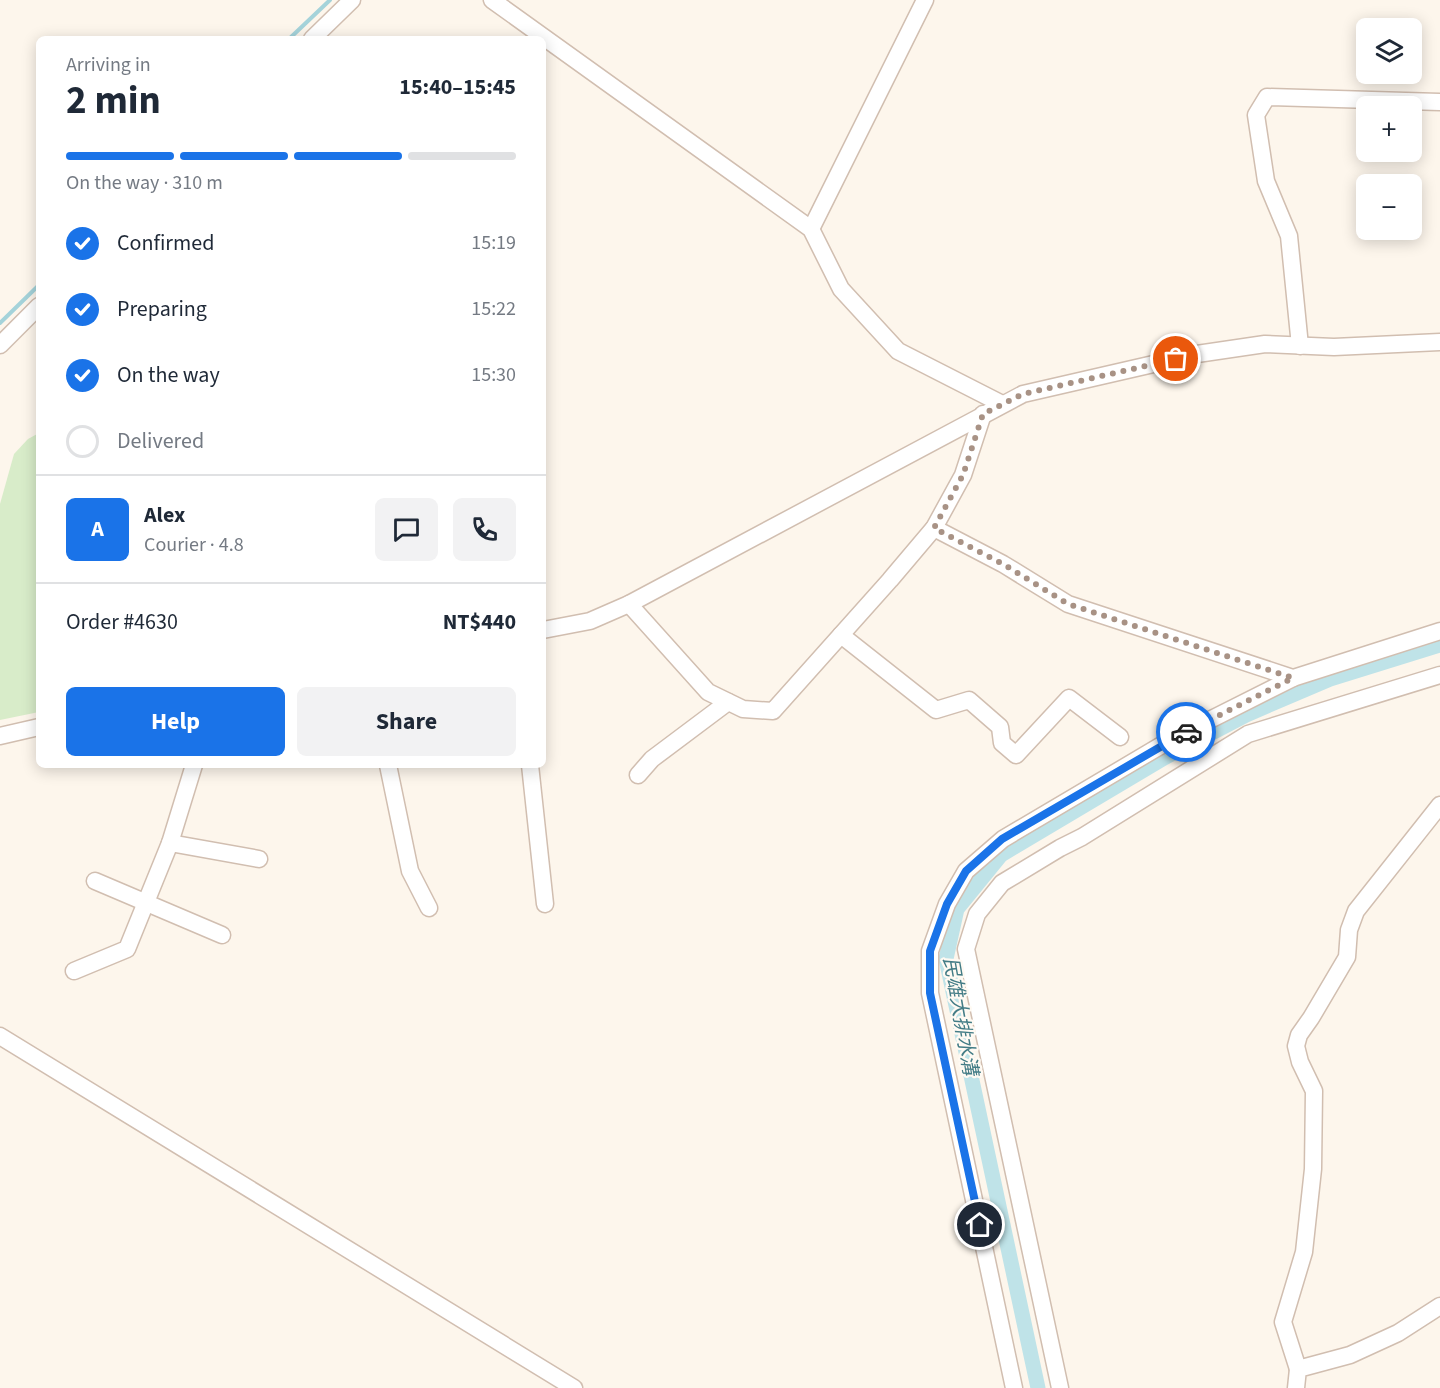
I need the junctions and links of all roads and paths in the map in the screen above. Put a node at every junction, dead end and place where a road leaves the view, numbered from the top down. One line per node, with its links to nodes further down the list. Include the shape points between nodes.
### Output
1 (352, 0): 4 (street)
2 (492, 0): 5 (street)
3 (925, 0): 8 (street)
4 (315, 36)
5 (542, 36)
6 (546, 39): 8 (street)
7 (1440, 102): 12 (street, via 1267,97 1256,115 1266,181 1289,236)
8 (811, 229): 13 (street, via 841,289 898,351)
9 (36, 309): 11 (street)
10 (1440, 342): 12 (street)
11 (0, 345)
12 (1300, 346): 13 (street, via 1265,344 1197,354 1023,394)
13 (1002, 404): 14 (street)
14 (983, 414): 15 (street, via 963,475); 16 (street)
15 (934, 528): 19 (street); 21 (street, via 1068,604)
16 (629, 604): 17 (street, via 590,621); 22 (street, via 708,692)
17 (546, 629)
18 (1440, 631): 21 (street)
19 (841, 635): 22 (street, via 773,711 743,709); 25 (street, via 936,710 969,700 1000,727 1002,743 1016,756 1069,698)
20 (1440, 675): 44 (street, via 1248,734 1002,883 977,914 966,949)
21 (1293, 678): 43 (street, via 1172,739 1002,839 966,871 947,904 930,951 930,993)
22 (728, 702): 29 (street, via 652,759)
23 (36, 728): 24 (street)
24 (0, 736)
25 (1120, 737)
26 (193, 768): 31 (street)
27 (389, 768): 36 (street, via 410,871)
28 (530, 768): 35 (street)
29 (638, 775)
30 (1440, 805): 41 (street, via 1356,911 1349,930 1347,957 1296,1046 1314,1091 1304,1252 1282,1322)
31 (170, 843): 32 (street); 34 (street)
32 (259, 859)
33 (95, 881): 34 (street)
34 (146, 903): 37 (street); 38 (street, via 127,950)
35 (545, 903)
36 (429, 908)
37 (222, 935)
38 (74, 971)
39 (0, 1036): 42 (street)
40 (1440, 1306): 41 (street, via 1370,1346)
41 (1298, 1369): 45 (street)
42 (574, 1388)
43 (1014, 1388)
44 (1060, 1388)
45 (1296, 1388)

